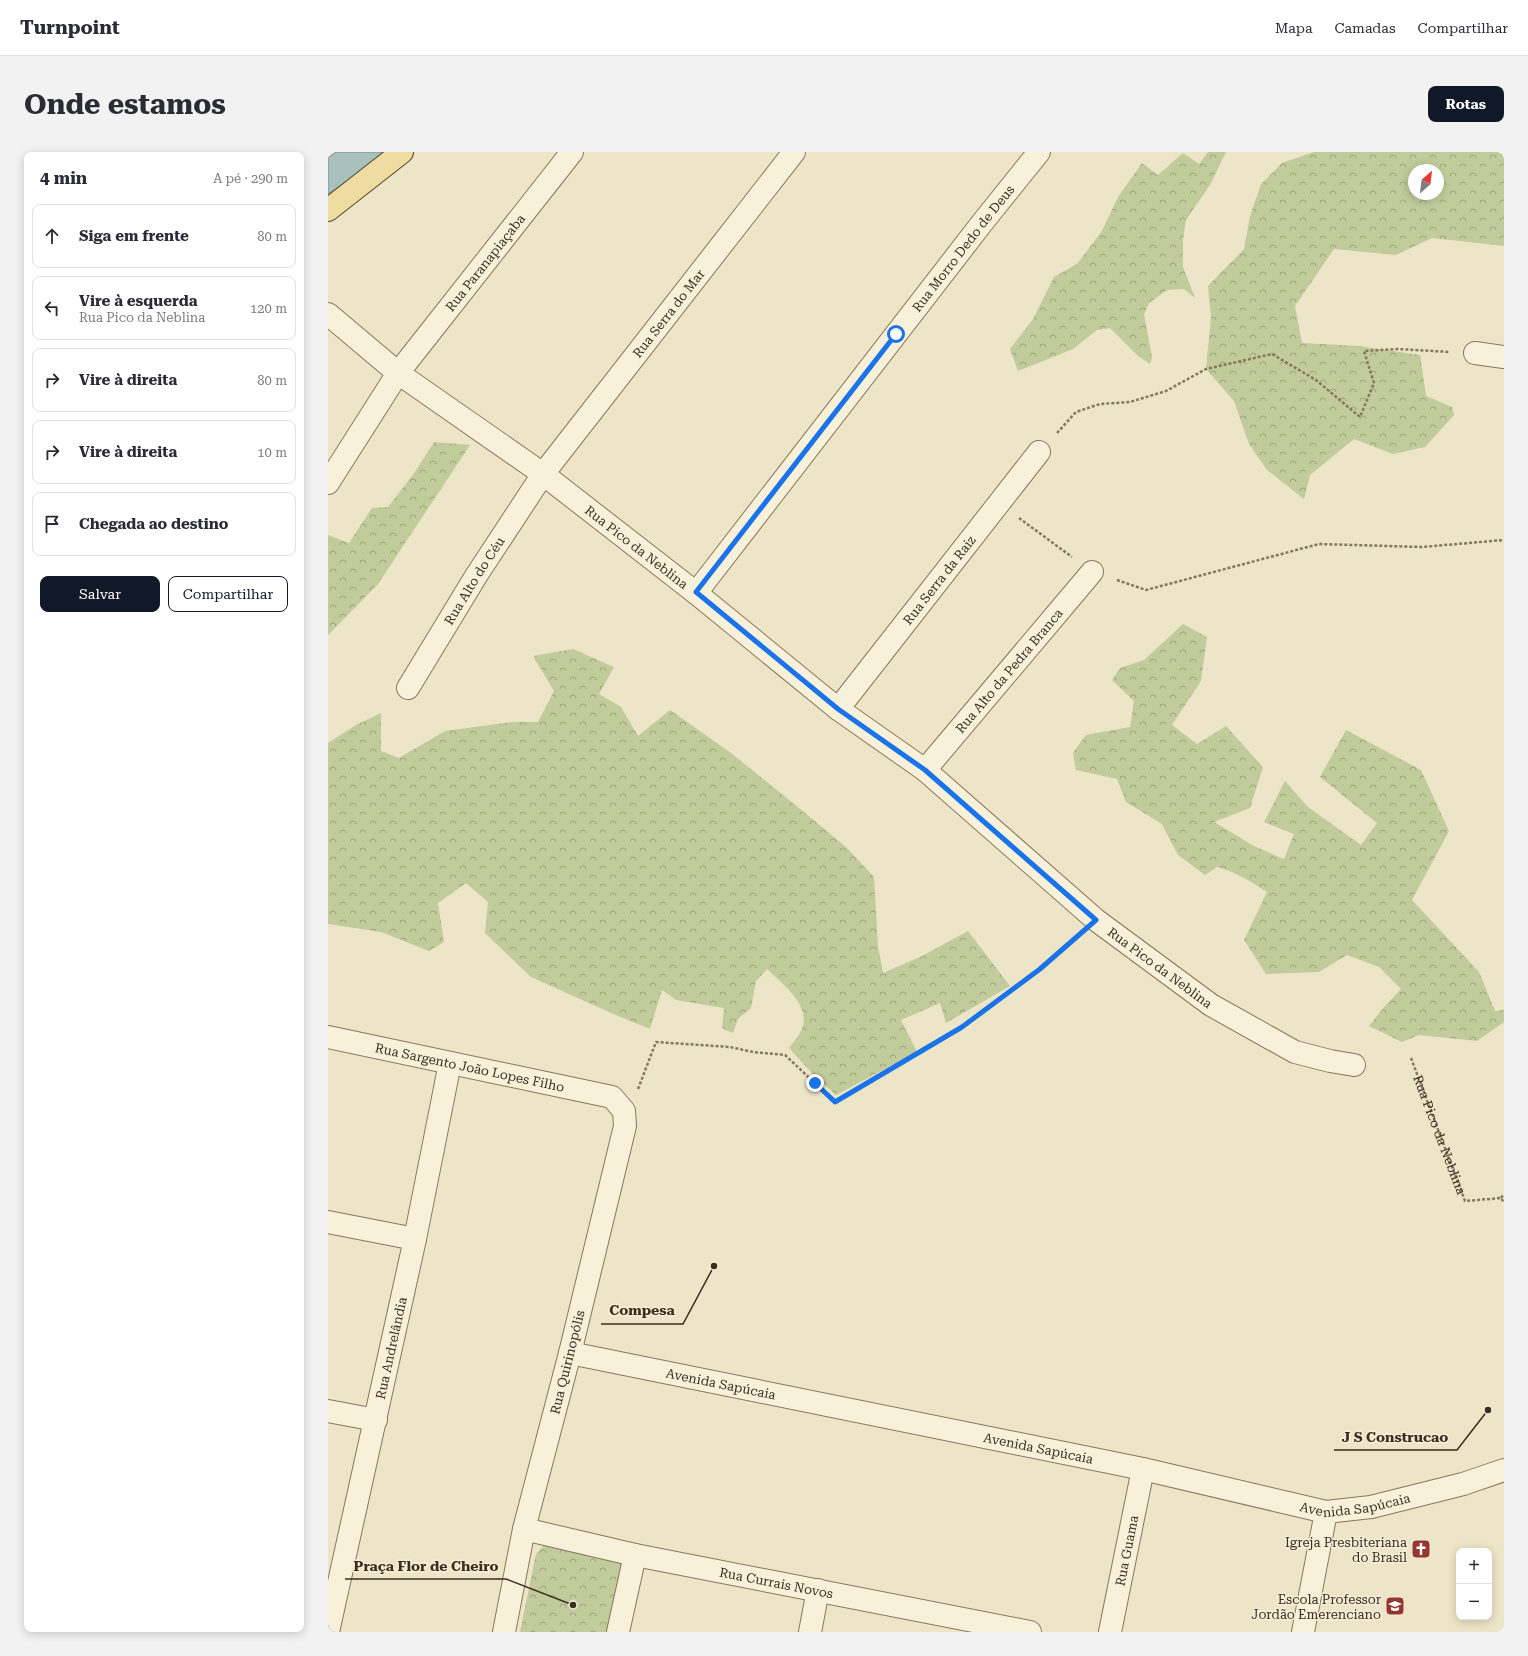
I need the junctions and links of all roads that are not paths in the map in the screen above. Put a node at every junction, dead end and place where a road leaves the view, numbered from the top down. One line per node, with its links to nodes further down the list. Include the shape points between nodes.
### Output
1 (402, 152): 5 (main road)
2 (572, 152): 9 (street, Rua Paranapiaçaba)
3 (794, 152): 11 (street, Rua Serra do Mar)
4 (1040, 152): 14 (street, Rua Morro Dedo de Deus)
5 (328, 210)
6 (328, 314): 9 (street, Rua Pico da Neblina)
7 (1475, 353): 8 (street)
8 (1504, 358)
9 (398, 372): 11 (street, Rua Pico da Neblina); 12 (street, Rua Paranapiaçaba)
10 (1040, 452): 16 (street, Rua Serra da Raiz)
11 (543, 474): 14 (street, Rua Pico da Neblina); 15 (street, Rua Alto do Céu, via 476,576)
12 (328, 483)
13 (1092, 572): 17 (street, Rua Alto da Pedra Branca)
14 (696, 592): 16 (street, Rua Pico da Neblina)
15 (408, 688)
16 (838, 709): 17 (street, Rua Pico da Neblina)
17 (925, 770): 20 (street, Rua Pico da Neblina, via 1096,920 1211,1005 1295,1052 1330,1062)
18 (328, 1037): 19 (street, Rua Sargento João Lopes Filho)
19 (450, 1063): 21 (street, Rua Sargento João Lopes Filho); 23 (street, Rua Andrelândia)
20 (1354, 1065)
21 (612, 1097): 24 (street, Rua Quirinopólis, via 624,1111 625,1126)
22 (328, 1222): 23 (street)
23 (415, 1239): 26 (street, Rua Andrelândia)
24 (570, 1353): 27 (street, Avenida Sapúcaia); 30 (street, Rua Quirinopólis)
25 (328, 1410): 26 (street)
26 (376, 1420): 34 (street, Rua Andrelândia)
27 (1143, 1469): 29 (street, Avenida Sapúcaia); 39 (street, Rua Guama)
28 (1504, 1470): 29 (street, Avenida Sapúcaia, via 1463,1484 1372,1507)
29 (1326, 1512): 40 (street)
30 (524, 1529): 31 (street, Rua Currais Novos); 35 (street, Rua Quirinopólis)
31 (635, 1555): 32 (street, Rua Currais Novos); 36 (street)
32 (818, 1590): 33 (street, Rua Currais Novos); 37 (street)
33 (995, 1629): 38 (street, Rua Currais Novos)
34 (328, 1632)
35 (504, 1632)
36 (618, 1632)
37 (810, 1632)
38 (1030, 1632)
39 (1110, 1632)
40 (1303, 1632)

